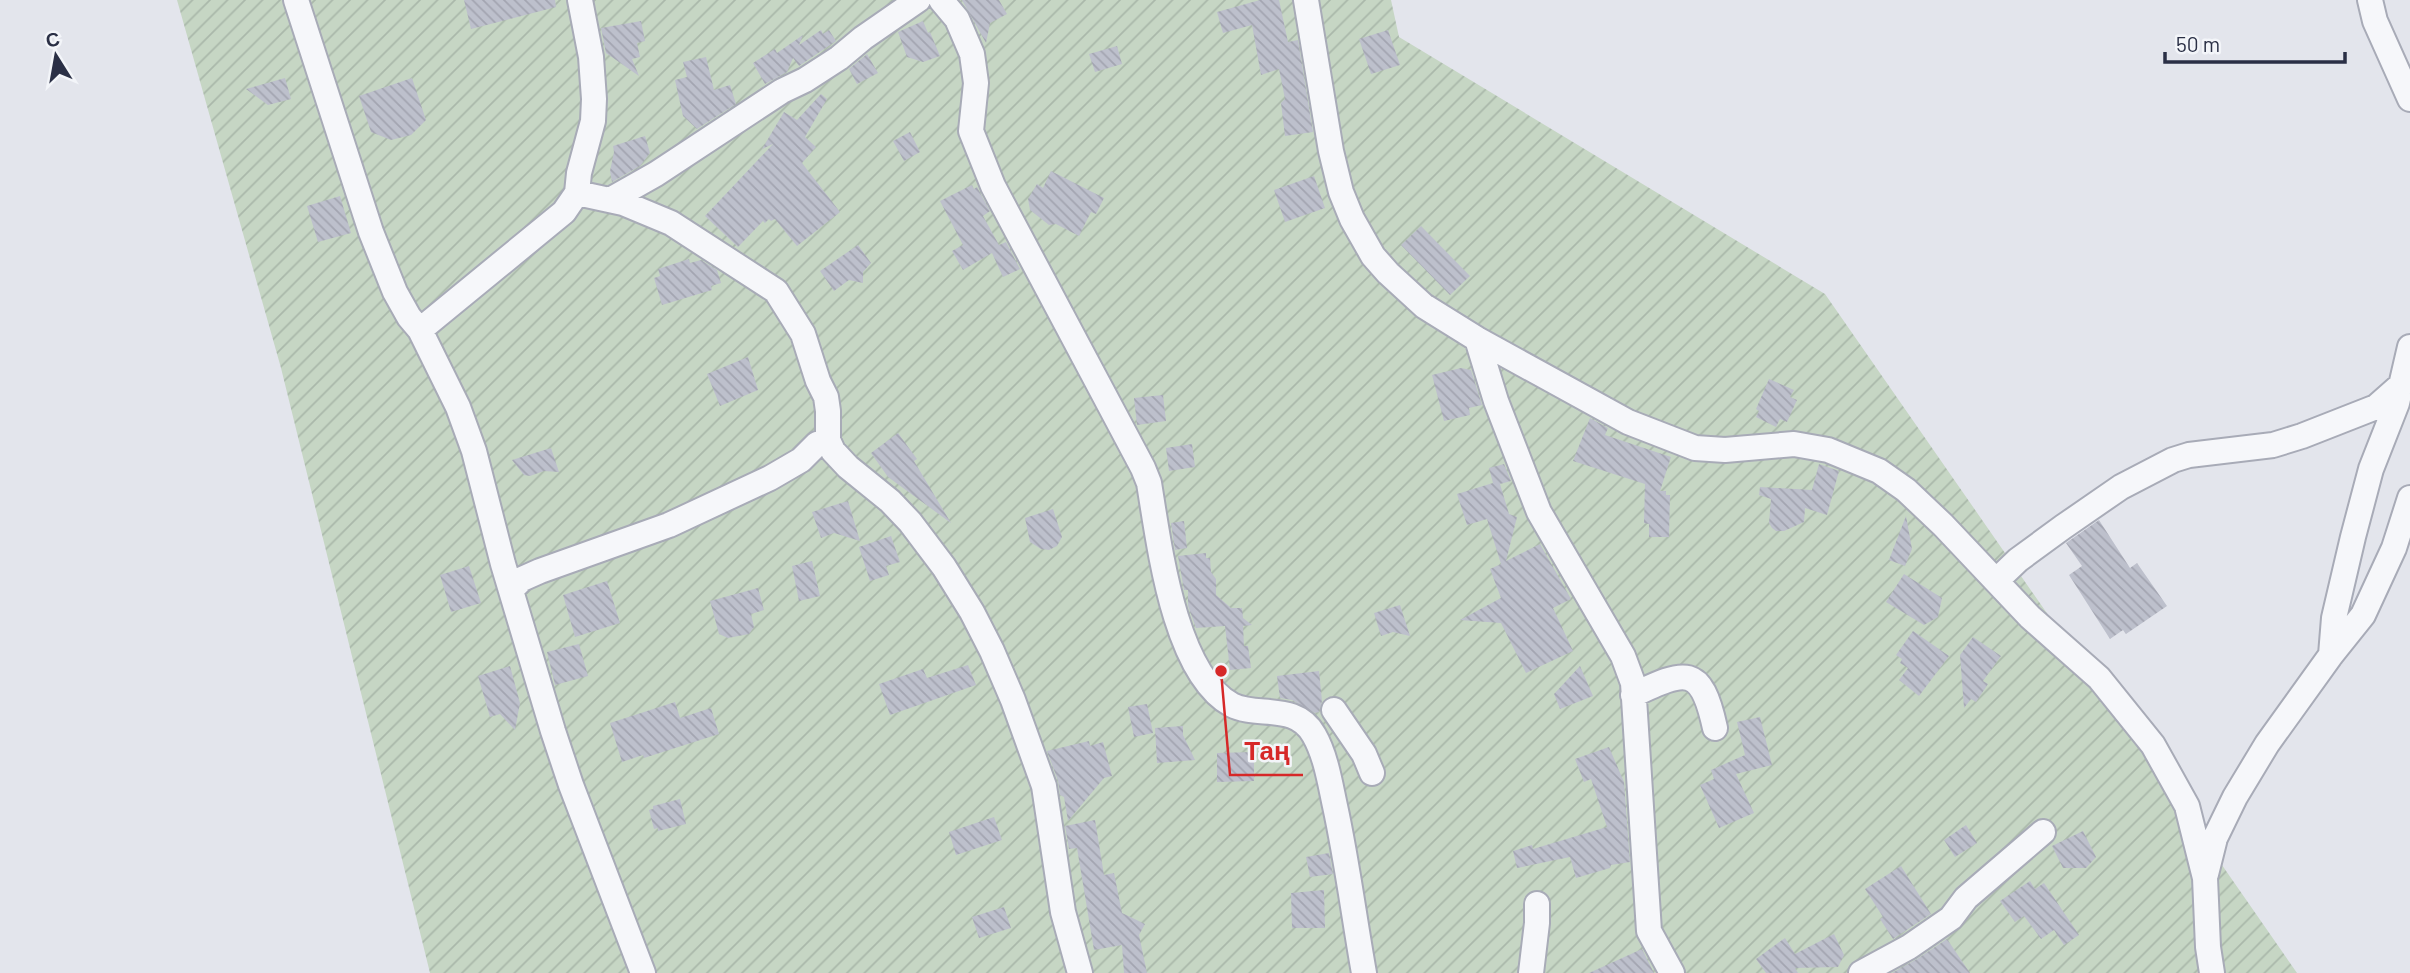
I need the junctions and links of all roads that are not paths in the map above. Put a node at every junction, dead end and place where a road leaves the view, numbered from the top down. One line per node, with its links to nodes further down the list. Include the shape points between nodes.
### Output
1 (296, 0): 10 (street, via 371,232 395,292)
2 (580, 0): 8 (street, via 594,99)
3 (918, 0): 9 (street, via 839,58)
4 (941, 0): 22 (street, via 957,19 972,54 976,83 971,131 993,186 1146,475 1170,603 1185,642 1212,690 1233,706 1287,714 1307,726)
5 (1306, 0): 11 (street, via 1331,151 1352,219 1388,273 1424,306)
6 (2370, 0): 7 (street)
7 (2410, 99)
8 (577, 193): 9 (street); 10 (street, via 564,212)
9 (610, 200): 14 (street, via 671,223 776,291 803,334 825,397)
10 (419, 330): 17 (street, via 458,407 474,451)
11 (1477, 339): 16 (street, via 1608,412 1695,448 1794,444 1828,450 1879,471 1906,490); 19 (street, via 1539,512 1623,656)
12 (2410, 347): 13 (street)
13 (2406, 381): 16 (street, via 2375,407 2302,436 2173,460 2063,527); 18 (street, via 2371,468 2334,618)
14 (828, 440): 17 (street, via 770,478 669,525 540,571); 27 (street, via 848,467 910,522 958,589 992,651 1044,786 1063,912)
15 (2410, 498): 18 (street, via 2394,548 2363,615)
16 (1996, 581): 24 (street, via 2099,678 2153,745 2188,806)
17 (511, 590): 26 (street, via 571,785)
18 (2331, 655): 24 (street, via 2235,797 2215,838)
19 (1633, 695): 21 (street, via 1665,680 1691,678 1705,693); 30 (street, via 1650,931)
20 (1334, 710): 22 (street, via 1368,764)
21 (1715, 728)
22 (1329, 778): 28 (street)
23 (2043, 832): 31 (street, via 1966,898 1951,918)
24 (2205, 878): 32 (street)
25 (1537, 904): 29 (street)
26 (643, 973)
27 (1080, 973)
28 (1364, 973)
29 (1531, 973)
30 (1672, 973)
31 (1861, 973)
32 (2212, 973)

